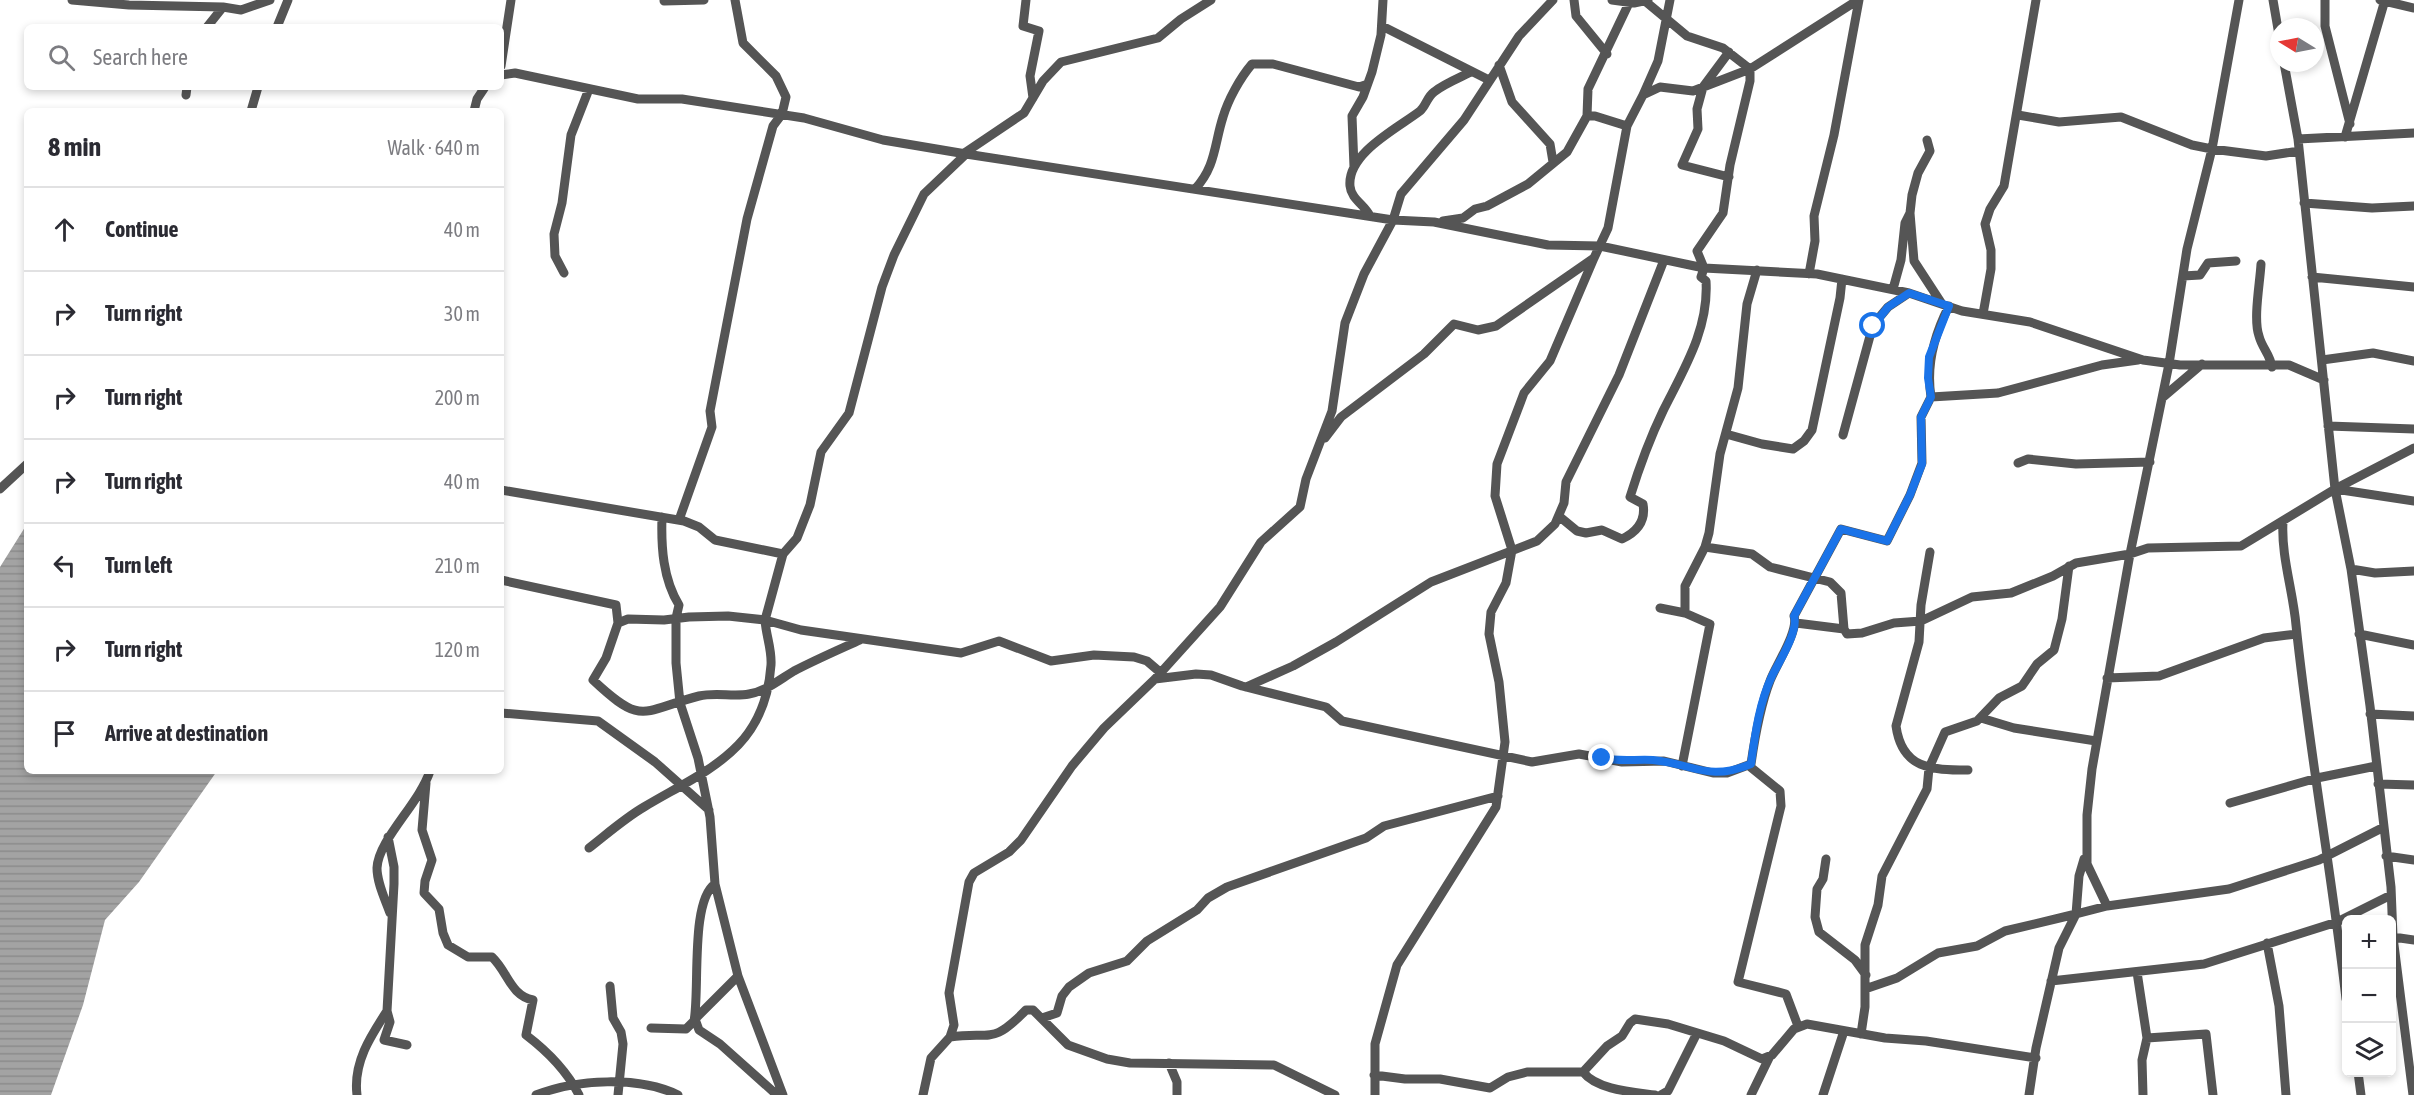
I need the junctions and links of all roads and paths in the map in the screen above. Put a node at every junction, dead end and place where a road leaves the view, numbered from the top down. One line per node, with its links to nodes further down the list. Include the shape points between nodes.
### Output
1 (72, 0): 23 (street)
2 (270, 0): 23 (street, via 241,9)
3 (288, 0): 28 (street)
4 (511, 0): 30 (street)
5 (704, 0): 19 (street)
6 (735, 0): 48 (street, via 743,43 776,76 786,97)
7 (1026, 0): 45 (street, via 1023,26 1039,31 1029,81)
8 (1211, 0): 45 (street, via 1158,38 1061,62)
9 (1383, 0): 29 (street)
10 (1553, 0): 33 (street, via 1519,36)
11 (1574, 0): 32 (street, via 1576,16)
12 (1612, 0): 22 (street)
13 (1858, 0): 34 (street); 78 (street, via 1834,135 1814,216 1815,241)
14 (2036, 0): 49 (street)
15 (2239, 0): 57 (street)
16 (2273, 0): 25 (street)
17 (2325, 0): 51 (street, via 2325,26)
18 (2383, 0): 24 (street); 51 (street)
19 (664, 1)
20 (1646, 1): 22 (street); 26 (street)
21 (1669, 1): 26 (street)
22 (1629, 3): 32 (street)
23 (223, 7): 27 (street)
24 (2414, 8)
25 (2276, 18)
26 (1666, 19): 31 (street, via 1688,36); 44 (street, via 1658,61)
27 (209, 24)
28 (278, 24)
29 (1382, 26): 35 (street); 39 (street, via 1372,72)
30 (504, 46)
31 (1729, 52): 34 (street); 40 (street)
32 (1607, 54): 50 (street, via 1588,89)
33 (1499, 65): 38 (street); 60 (street, via 1512,102 1550,144)
34 (1750, 69): 40 (street); 62 (street)
35 (1471, 72): 38 (street); 61 (street, via 1433,92 1424,107 1381,137)
36 (2286, 72): 55 (street)
37 (504, 75): 41 (street, via 515,73)
38 (1489, 80): 68 (street, via 1464,120 1401,194)
39 (1365, 85): 61 (street, via 1352,116); 63 (street, via 1359,87 1273,64 1252,64 1223,116 1208,175)
40 (1703, 87): 44 (street, via 1693,91 1660,87); 62 (street, via 1697,109 1698,129 1682,165)
41 (589, 88): 48 (street, via 638,99 682,99); 77 (street, via 571,135 554,234 555,256)
42 (257, 90): 46 (street)
43 (483, 90): 47 (street)
44 (1643, 95): 52 (street)
45 (1033, 98): 59 (street, via 1024,113)
46 (252, 108)
47 (475, 108)
48 (782, 114): 59 (street, via 883,140); 112 (street, via 773,126 747,219 710,411 712,427)
49 (2018, 115): 57 (street, via 2060,122 2121,117); 86 (street, via 2004,186 1985,224 1991,260)
50 (1587, 116): 52 (street); 60 (street, via 1573,144)
51 (2350, 125): 54 (street)
52 (1627, 126): 70 (street, via 1608,228)
53 (2414, 133): 54 (street)
54 (2345, 137): 55 (street)
55 (2298, 139): 58 (street)
56 (1927, 140): 66 (street, via 1930,151 1918,173)
57 (2212, 149): 58 (street, via 2266,156); 79 (street)
58 (2299, 151): 64 (street)
59 (964, 154): 63 (street); 117 (street, via 924,194 894,255 849,413 821,452 810,505 797,538)
60 (1553, 162): 69 (street, via 1528,184 1475,208 1463,218)
61 (1354, 167): 67 (street, via 1352,195)
62 (1728, 177): 75 (street, via 1723,213 1697,250)
63 (1195, 189): 67 (street)
64 (2304, 203): 65 (street, via 2372,208); 80 (street)
65 (2414, 206)
66 (1910, 213): 83 (street); 85 (street, via 1914,261)
67 (1370, 216): 68 (street)
68 (1393, 220): 69 (street); 101 (street, via 1364,274 1345,323 1337,391)
69 (1434, 222): 70 (street, via 1548,244)
70 (1600, 246): 71 (street); 72 (street)
71 (1594, 258): 101 (street, via 1496,326 1478,330 1454,324 1424,354 1341,417); 115 (street, via 1550,361 1524,393 1497,464 1495,496)
72 (1664, 260): 75 (street); 111 (street, via 1619,375 1566,482)
73 (2236, 261): 79 (street, via 2213,261 2200,275)
74 (2261, 264): 92 (street, via 2257,329)
75 (1704, 268): 76 (street); 111 (street, via 1701,277 1706,280 1707,302 1701,328 1686,368 1654,430 1630,497 1643,504 1645,514 1640,525 1630,535 1616,538 1602,530 1577,531)
76 (1756, 270): 78 (street); 98 (street, via 1747,304 1738,388)
77 (564, 273)
78 (1809, 274): 81 (street)
79 (2183, 276): 90 (street)
80 (2312, 278): 82 (street); 88 (street)
81 (1842, 279): 83 (street); 98 (street, via 1820,400 1812,430 1804,441 1793,449)
82 (2414, 287)
83 (1893, 289): 84 (street)
84 (1909, 293): 85 (street); 99 (street, via 1888,307 1873,326)
85 (1946, 305): 86 (street); 94 (street, via 1929,357)
86 (1983, 314): 87 (street, via 2030,322)
87 (2143, 360): 90 (street); 94 (street, via 2102,365 1998,393)
88 (2322, 360): 89 (street, via 2373,353); 93 (street)
89 (2414, 361)
90 (2169, 364): 91 (street); 95 (street)
91 (2202, 364): 92 (street); 95 (street)
92 (2272, 367): 93 (street, via 2289,365)
93 (2324, 380): 96 (street)
94 (1931, 397): 122 (street, via 1921,417 1922,464 1887,541 1841,529)
95 (2162, 398): 103 (street)
96 (2328, 426): 97 (street); 107 (street)
97 (2414, 429)
98 (1726, 434): 114 (street)
99 (1843, 435)
100 (2414, 448): 107 (street)
101 (1317, 450): 136 (street, via 1300,507 1261,542 1223,602)
102 (2018, 462): 103 (street)
103 (2150, 462): 118 (street)
104 (24, 466): 105 (street)
105 (4, 480): 106 (street)
106 (0, 489)
107 (2335, 489): 109 (street); 113 (street); 120 (street)
108 (504, 491): 110 (street)
109 (2414, 501)
110 (662, 517): 112 (street); 126 (street, via 661,547 671,592 679,605)
111 (1560, 517): 115 (street, via 1537,540)
112 (679, 520): 117 (street, via 699,527 715,540)
113 (2283, 522): 118 (street, via 2241,546 2148,548); 132 (street)
114 (1705, 547): 122 (street, via 1752,554 1770,567); 125 (street, via 1685,585)
115 (1512, 550): 138 (street, via 1431,582 1336,642); 146 (street, via 1506,582 1491,612 1488,634 1499,682 1505,742)
116 (1930, 552): 128 (street)
117 (783, 554): 127 (street)
118 (2130, 554): 119 (street); 137 (street)
119 (2069, 567): 128 (street, via 2011,593 1972,597); 144 (street, via 2054,650 2037,664 2022,686 1999,698)
120 (2351, 569): 121 (street, via 2375,573); 133 (street)
121 (2414, 571)
122 (1814, 580): 130 (street, via 1794,616); 131 (street, via 1830,582 1841,593)
123 (504, 583): 129 (street, via 616,605)
124 (1660, 608): 125 (street)
125 (1685, 613): 148 (street, via 1710,624)
126 (676, 618): 127 (street, via 728,616); 129 (street, via 628,619); 140 (street)
127 (765, 620): 134 (street); 139 (street, via 771,648)
128 (1920, 621): 131 (street, via 1894,623 1862,633 1847,634); 150 (street, via 1919,642 1896,726 1907,757)
129 (618, 623): 140 (street, via 606,658 593,680 630,710 652,712)
130 (1796, 623): 131 (street); 147 (street, via 1768,687)
131 (1844, 629)
132 (2297, 634): 137 (street, via 2264,638 2159,676); 154 (street)
133 (2359, 634): 135 (street); 142 (street)
134 (860, 640): 136 (street, via 967,653 999,641 1051,661 1094,655 1139,658); 139 (street)
135 (2414, 645)
136 (1158, 676): 138 (street, via 1204,674); 197 (street, via 1104,728 1072,766 1022,840 974,873 969,882 950,988 954,1020)
137 (2107, 678): 145 (street)
138 (1246, 687): 146 (street, via 1326,707 1339,719 1359,725)
139 (767, 688): 140 (street, via 748,694 700,696); 153 (street, via 757,723 738,747)
140 (680, 703): 153 (street)
141 (504, 713): 158 (street, via 598,721)
142 (2370, 714): 143 (street); 149 (street)
143 (2414, 716)
144 (1981, 718): 145 (street, via 2014,728); 150 (street, via 1945,732)
145 (2096, 741): 165 (street)
146 (1502, 757): 148 (street, via 1532,762 1579,754); 159 (street)
147 (1748, 765): 148 (street, via 1720,773); 191 (street, via 1780,791 1781,806 1738,982 1786,994)
148 (1682, 766)
149 (2376, 766): 154 (street); 156 (street)
150 (1929, 768): 151 (street); 183 (street, via 1927,789 1882,876 1878,905 1865,945)
151 (1968, 770)
152 (429, 774): 155 (street)
153 (702, 776): 158 (street); 161 (street)
154 (2317, 778): 160 (street); 166 (street)
155 (426, 783): 163 (street, via 416,803); 206 (street, via 422,830 432,861 424,889 426,897 439,909 445,941 468,957 492,957 514,989 533,1000 526,1035 540,1045)
156 (2378, 784): 157 (street); 162 (street)
157 (2414, 785)
158 (682, 787): 161 (street); 164 (street, via 643,808)
159 (1498, 796): 189 (street, via 1384,826 1366,838 1227,887 1147,941 1128,961 1085,975 1065,993 1057,1013); 204 (street, via 1490,821 1397,965 1377,1033)
160 (2230, 803)
161 (709, 810): 170 (street)
162 (2384, 827): 166 (street); 167 (street)
163 (388, 837): 173 (street, via 394,867); 173 (street, via 377,869)
164 (589, 848)
165 (2086, 853): 172 (street, via 2086,864); 174 (street, via 2079,876)
166 (2328, 855): 172 (street, via 2229,889); 176 (street)
167 (2386, 856): 169 (street); 171 (street)
168 (1826, 859): 183 (street, via 1817,889 1815,917 1820,932 1855,960)
169 (2414, 860)
170 (715, 884): 184 (street); 190 (street, via 704,897 697,945)
171 (2391, 894): 175 (street); 176 (street)
172 (2107, 906): 174 (street)
173 (390, 913): 188 (street)
174 (2076, 914): 185 (street, via 2059,948); 187 (street, via 2005,931 1977,946 1938,953 1898,978)
175 (2392, 915)
176 (2337, 922): 179 (street); 181 (street)
177 (2396, 937): 178 (street)
178 (2414, 940)
179 (2267, 943): 182 (street, via 2204,964); 227 (street, via 2279,1006)
180 (2396, 954): 196 (street)
181 (2342, 969)
182 (2137, 972): 185 (street); 198 (street)
183 (1866, 975): 187 (street)
184 (738, 976): 190 (street); 215 (street)
185 (2051, 981): 201 (street)
186 (610, 986): 207 (street, via 613,1018 623,1044)
187 (1865, 989): 195 (street)
188 (387, 1011): 199 (street, via 390,1022 384,1040); 209 (street, via 361,1057)
189 (1042, 1018): 197 (street, via 1028,1009 996,1035); 202 (street, via 1068,1045 1107,1059)
190 (695, 1019): 192 (street, via 686,1029); 214 (street, via 699,1030)
191 (1798, 1026): 193 (street); 200 (street)
192 (651, 1028)
193 (1844, 1031): 195 (street); 223 (street)
194 (1697, 1033): 200 (street, via 1762,1059); 203 (street, via 1668,1024 1633,1020 1622,1036); 221 (street, via 1668,1091)
195 (1861, 1034): 201 (street)
196 (2410, 1034): 208 (street)
197 (950, 1037): 216 (street, via 932,1058)
198 (2148, 1038): 225 (street, via 2142,1060); 226 (street, via 2206,1034)
199 (407, 1045)
200 (1769, 1058): 222 (street)
201 (2036, 1058): 224 (street)
202 (1169, 1063): 217 (street, via 1177,1082); 218 (street, via 1275,1065)
203 (1583, 1072): 204 (street, via 1527,1072 1490,1088 1440,1078 1405,1080); 220 (street, via 1589,1079)
204 (1374, 1076): 219 (street)
205 (2359, 1077): 228 (street)
206 (573, 1084): 207 (street); 210 (street); 211 (street)
207 (618, 1084): 212 (street); 213 (street, via 647,1084)
208 (2413, 1093)
209 (357, 1095)
210 (536, 1095)
211 (579, 1095)
212 (618, 1095)
213 (678, 1095)
214 (777, 1095)
215 (783, 1095)
216 (923, 1095)
217 (1177, 1095)
218 (1335, 1095)
219 (1375, 1095)
220 (1655, 1095)
221 (1661, 1095)
222 (1751, 1095)
223 (1823, 1095)
224 (2029, 1095)
225 (2143, 1095)
226 (2214, 1095)
227 (2286, 1095)
228 (2361, 1095)

